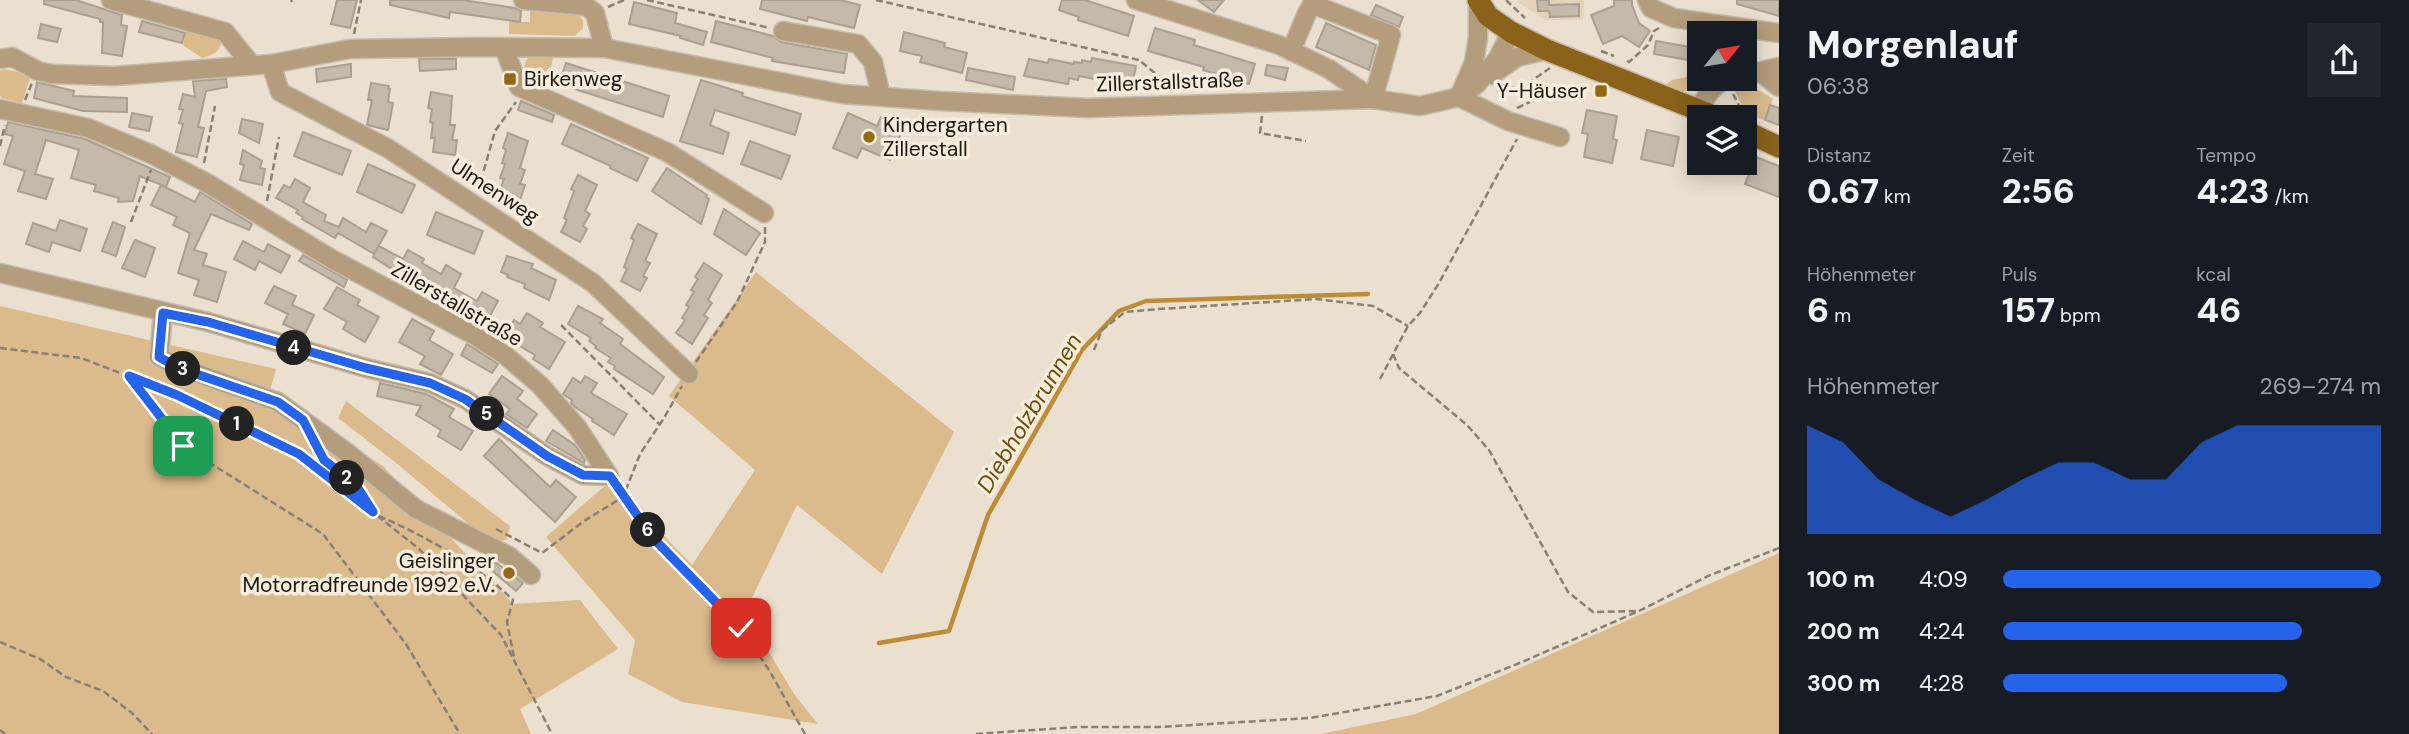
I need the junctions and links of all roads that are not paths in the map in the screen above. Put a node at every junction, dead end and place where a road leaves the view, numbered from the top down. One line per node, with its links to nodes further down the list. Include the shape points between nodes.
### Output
1 (111, 0): 16 (street, via 225,32)
2 (523, 0): 11 (street, via 586,6 595,13)
3 (1136, 0): 12 (street)
4 (1478, 0): 8 (main road, via 1488,16); 15 (street)
5 (1647, 0): 9 (street, via 1651,8 1674,18)
6 (1314, 2): 12 (street); 25 (street, via 1391,35)
7 (783, 31): 23 (street, via 858,44 873,62)
8 (1511, 32): 14 (main road); 15 (street, via 1482,51); 21 (street, Zillerstallstraße)
9 (1779, 33)
10 (504, 48): 11 (street, Zillerstallstraße); 17 (street, Zillerstallstraße, via 350,50); 31 (street, via 519,87 667,152)
11 (604, 48): 23 (street, Zillerstallstraße, via 842,94)
12 (1291, 51): 25 (street, via 1329,68)
13 (0, 59): 16 (street, Zillerstallstraße, via 12,57 52,74 114,76)
14 (1549, 59): 21 (street, Zillerstallstraße, via 1517,57); 26 (main road)
15 (1474, 62): 24 (street)
16 (251, 64): 17 (street, Zillerstallstraße)
17 (271, 64): 34 (street, Ulmenweg, via 280,92 389,149 593,283)
18 (1779, 66): 19 (street)
19 (1757, 73)
20 (1757, 76): 22 (street)
21 (1477, 84): 24 (street, Zillerstallstraße)
22 (1779, 87)
23 (881, 96): 25 (street, Zillerstallstraße, via 1088,108)
24 (1459, 97): 25 (street, Zillerstallstraße, via 1420,106); 29 (street, via 1508,121)
25 (1373, 99)
26 (1687, 106)
27 (10, 110): 33 (street, Zillerstallstraße, via 88,128 155,157 472,334 540,385 577,427 610,476 583,475 547,456 465,399 430,383)
28 (1757, 136): 30 (main road)
29 (1560, 137)
30 (1779, 147)
31 (764, 214)
32 (0, 273): 33 (street)
33 (163, 313): 35 (street, via 159,357 278,402 416,509 509,556)
34 (689, 374)
35 (531, 575)

